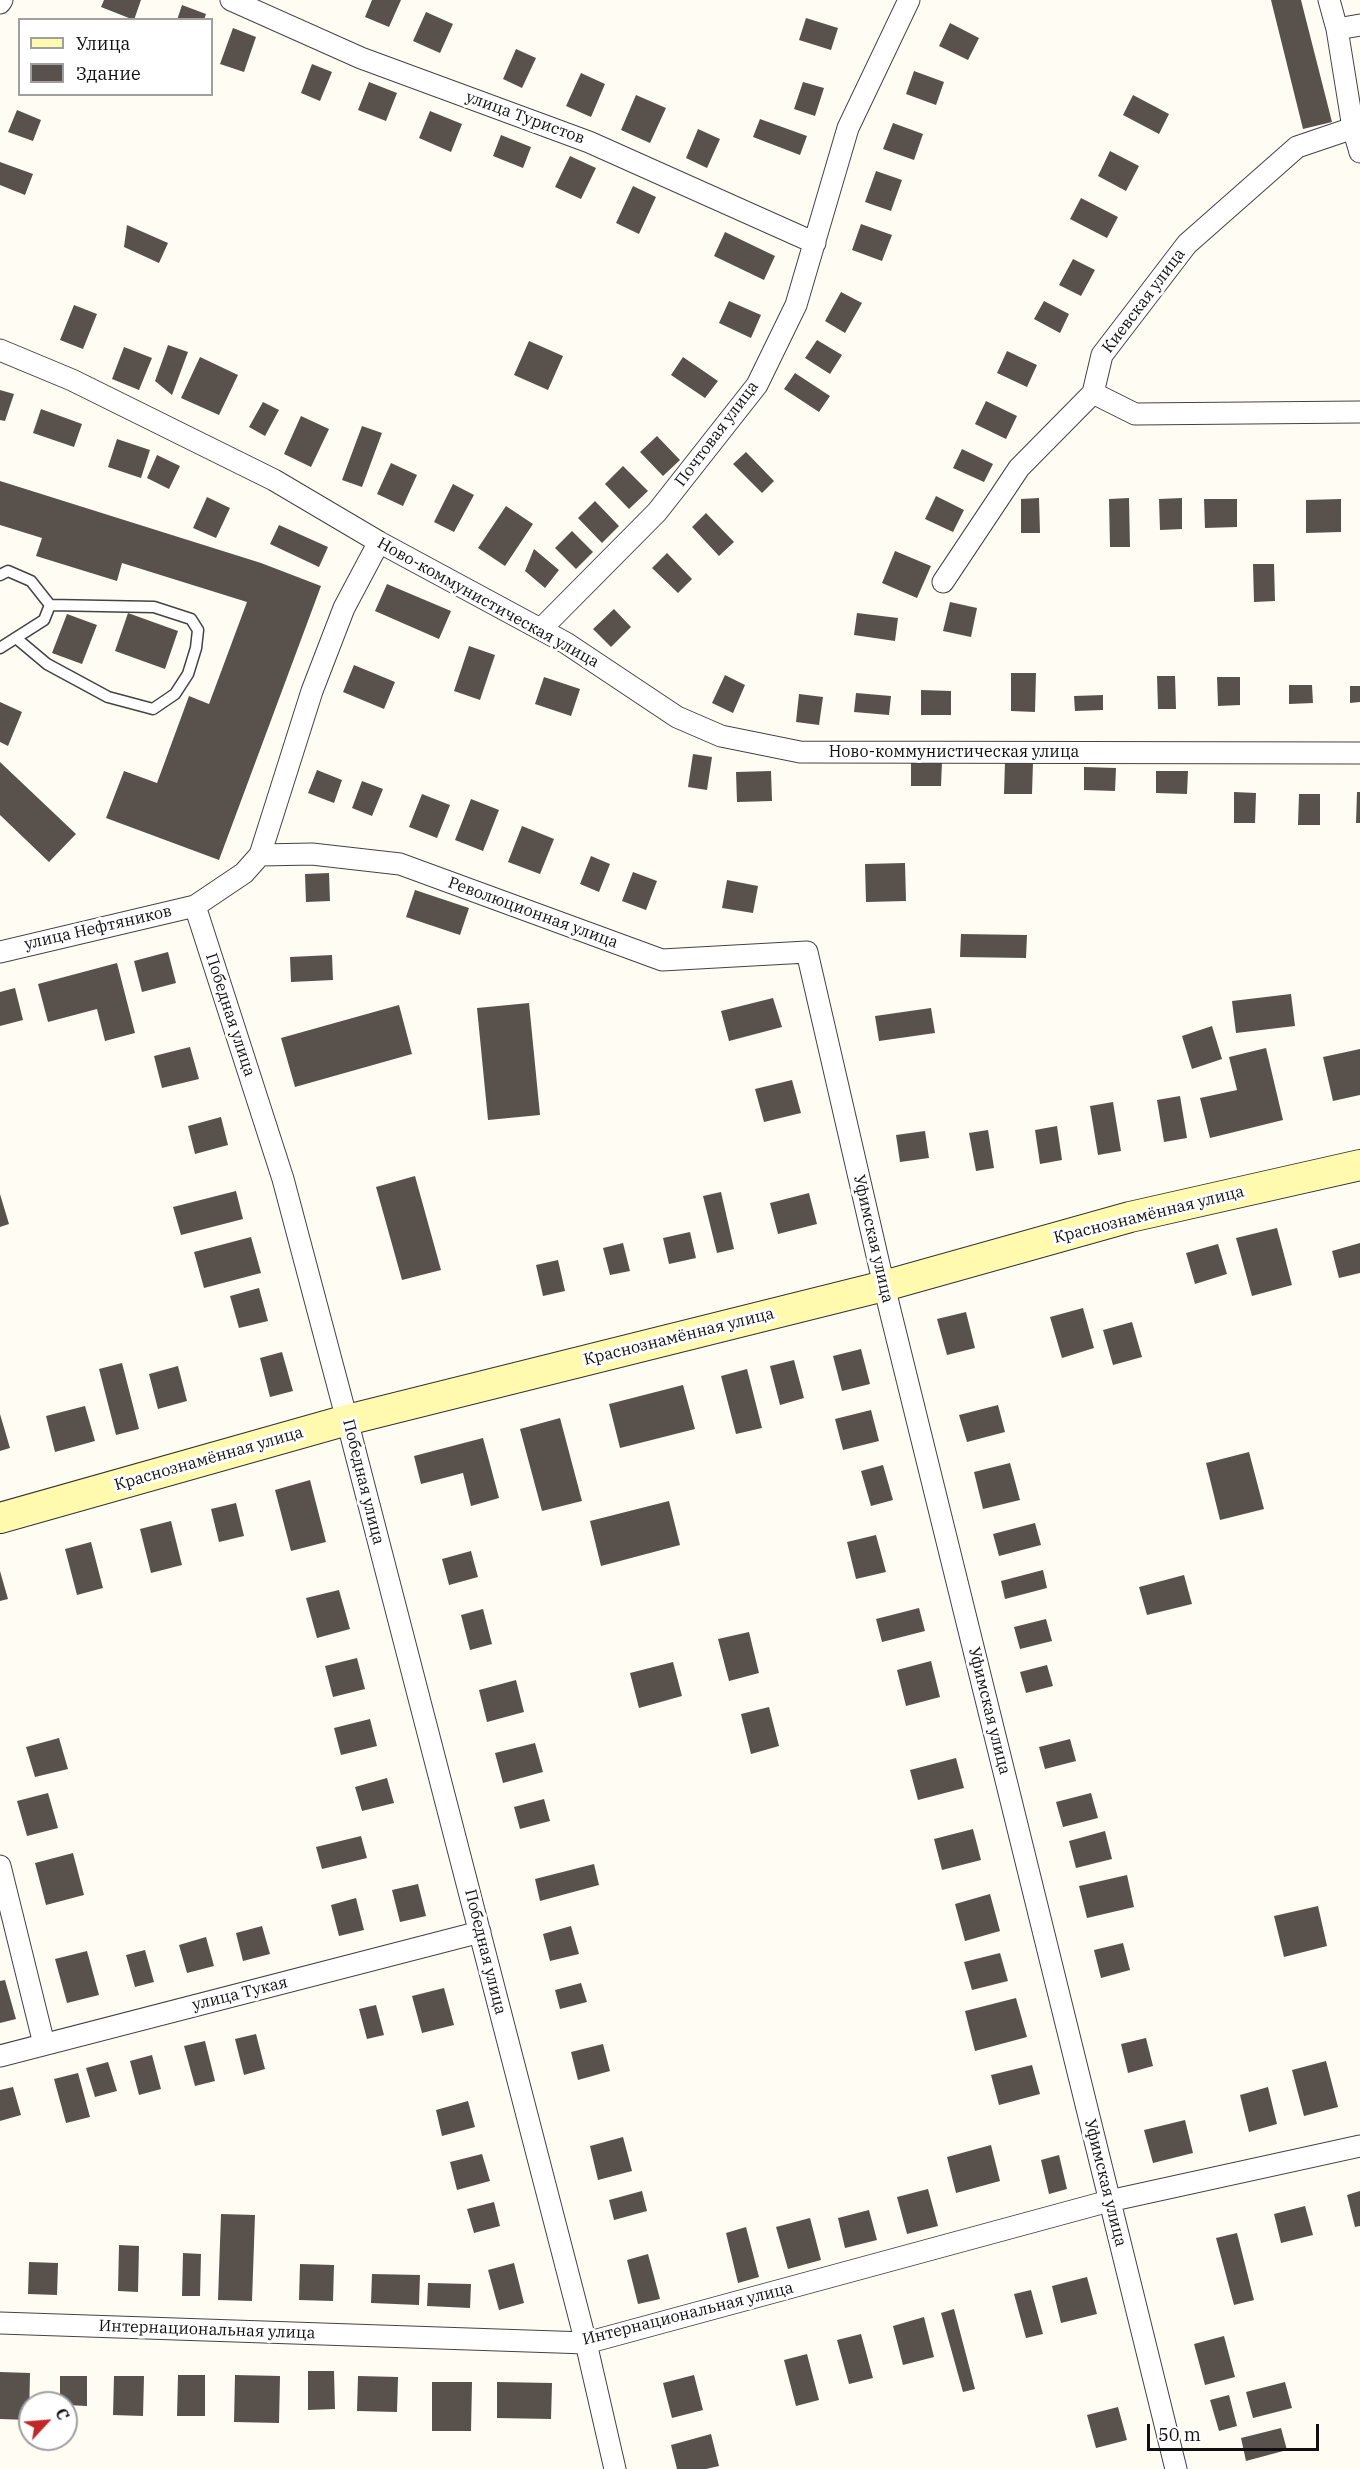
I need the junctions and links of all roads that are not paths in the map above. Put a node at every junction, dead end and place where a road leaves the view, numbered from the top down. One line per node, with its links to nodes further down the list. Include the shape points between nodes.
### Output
1 (231, 0): 8 (street, улица Туристов, via 361,58 590,142)
2 (909, 0): 8 (street, Почтовая улица, via 848,128)
3 (1329, 0): 5 (street)
4 (1360, 25): 5 (street)
5 (1337, 29): 6 (street)
6 (1353, 128): 7 (street); 10 (street, Киевская улица, via 1297,147 1187,244 1102,355)
7 (1360, 152)
8 (815, 243): 16 (street, Почтовая улица, via 796,305 757,385 657,512)
9 (0, 350): 12 (street, Ново-коммунистическая улица, via 72,380 263,475)
10 (1093, 393): 11 (street, via 1135,414); 14 (street, via 1019,468)
11 (1360, 412)
12 (379, 542): 16 (street, Ново-коммунистическая улица); 20 (street, via 344,608 312,691)
13 (0, 575): 15 (lane, via 8,571 32,581)
14 (944, 582)
15 (50, 605): 17 (lane, via 44,620); 17 (lane, via 154,607 190,619 198,630 188,674 175,694 153,709 108,697 47,664)
16 (541, 629): 19 (street, Ново-коммунистическая улица, via 677,717 721,736 800,752)
17 (16, 639): 18 (lane)
18 (0, 648)
19 (1360, 753)
20 (260, 855): 21 (street, via 244,873); 23 (street, Революционная улица, via 312,854 400,864 662,960)
21 (195, 906): 22 (street, улица Нефтяников); 26 (street, Победная улица, via 283,1179)
22 (0, 952)
23 (807, 952): 25 (street, Уфимская улица)
24 (1360, 1165): 25 (street, Краснознамённая улица, via 1130,1217)
25 (884, 1286): 26 (street, Краснознамённая улица); 33 (street, Уфимская улица)
26 (348, 1420): 27 (street, Краснознамённая улица); 29 (street, Победная улица)
27 (0, 1518)
28 (0, 1866): 30 (street)
29 (480, 1932): 30 (street, улица Тукая); 35 (street, Победная улица)
30 (44, 2044): 31 (street, улица Тукая)
31 (0, 2056)
32 (1360, 2146): 33 (street, Интернациональная улица)
33 (1109, 2201): 35 (street, Интернациональная улица); 37 (street, Уфимская улица)
34 (0, 2323): 35 (street, Интернациональная улица)
35 (586, 2343): 36 (street, Победная улица)
36 (615, 2469)
37 (1176, 2469)

